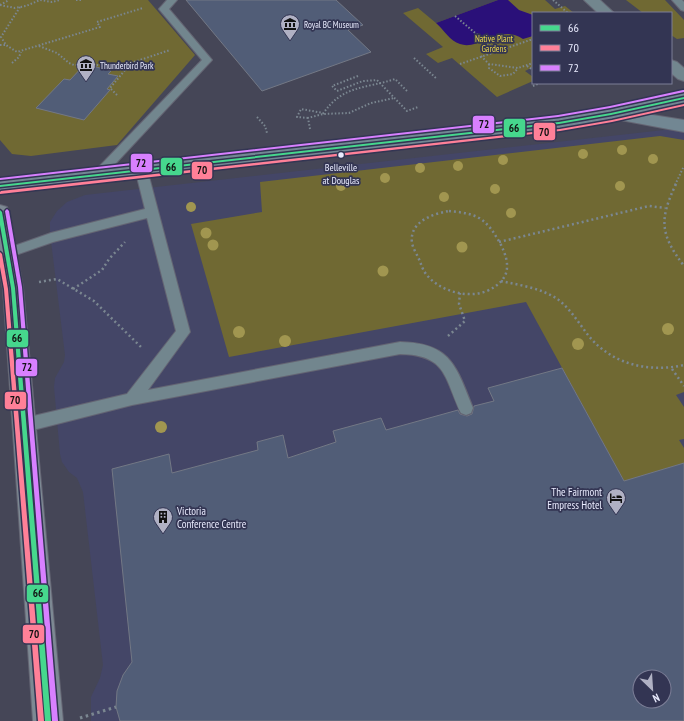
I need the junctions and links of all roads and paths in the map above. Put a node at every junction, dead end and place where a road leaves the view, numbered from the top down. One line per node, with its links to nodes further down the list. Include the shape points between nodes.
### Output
1 (9, 0): 9 (path)
2 (60, 0): 11 (path, via 40,0)
3 (76, 0): 4 (path)
4 (81, 0)
5 (172, 0): 54 (lane, via 164,9 207,60)
6 (553, 0): 13 (path)
7 (591, 0): 14 (street)
8 (677, 0): 12 (lane)
9 (0, 5): 11 (path)
10 (147, 6): 19 (path, via 97,22 100,27)
11 (20, 7): 18 (path, via 1,37)
12 (684, 8)
13 (567, 12)
14 (606, 12)
15 (455, 16): 22 (path)
16 (532, 39): 22 (path)
17 (0, 45): 18 (path)
18 (7, 46): 21 (path)
19 (38, 46): 21 (path); 31 (path, via 58,53 74,65)
20 (173, 49): 31 (path)
21 (21, 52): 25 (path, via 21,56)
22 (498, 52): 23 (path)
23 (481, 56): 26 (path); 27 (path)
24 (414, 58): 36 (path)
25 (12, 63)
26 (460, 64)
27 (489, 64): 32 (path); 32 (path, via 489,68 500,76 513,74)
28 (532, 64): 29 (path)
29 (528, 66): 32 (path); 33 (path)
30 (672, 66): 35 (street)
31 (124, 67): 41 (path, via 126,69 110,88)
32 (518, 68)
33 (532, 69)
34 (358, 76): 37 (path, via 332,86 336,91 363,81 377,80)
35 (684, 76)
36 (437, 79)
37 (381, 84): 40 (path, via 395,79); 42 (path); 45 (path, via 363,86 340,94)
38 (538, 84): 39 (path)
39 (533, 86)
40 (407, 91)
41 (117, 96)
42 (394, 98): 44 (path, via 407,111); 45 (path, via 371,103 349,113)
43 (684, 98): 46 (main road)
44 (418, 106)
45 (323, 113): 48 (path); 48 (path, via 301,109 297,117)
46 (611, 114): 51 (main road); 53 (main road, via 537,126)
47 (257, 116): 50 (path)
48 (308, 118): 49 (path)
49 (309, 124)
50 (266, 126)
51 (684, 126)
52 (684, 166): 56 (path)
53 (141, 169): 54 (main road); 58 (lane)
54 (99, 174): 55 (main road)
55 (0, 186)
56 (665, 208): 59 (path, via 648,206); 62 (path, via 665,236 675,256)
57 (0, 212): 60 (main road)
58 (152, 212): 60 (lane, via 51,238); 68 (lane, via 183,332)
59 (499, 242): 64 (path, via 508,263); 66 (path, via 491,227 468,213 440,212 418,224 412,237 412,244 427,275 444,289)
60 (7, 253): 74 (main road)
61 (109, 259): 65 (path, via 102,270)
62 (684, 266)
63 (57, 279): 65 (path)
64 (502, 281): 66 (path, via 486,291); 70 (path, via 533,288 564,304 597,345 624,362 640,367)
65 (73, 289): 68 (path, via 94,301)
66 (460, 293): 67 (path, via 459,304 465,321)
67 (430, 351): 72 (lane, via 415,347 400,348); 73 (lane, via 442,360 451,372)
68 (158, 365): 72 (lane)
69 (684, 365): 70 (path)
70 (672, 369): 71 (path)
71 (684, 386)
72 (132, 399): 74 (lane)
73 (466, 408)
74 (25, 425): 76 (main road)
75 (116, 707): 77 (path)
76 (48, 721)
77 (72, 721)

